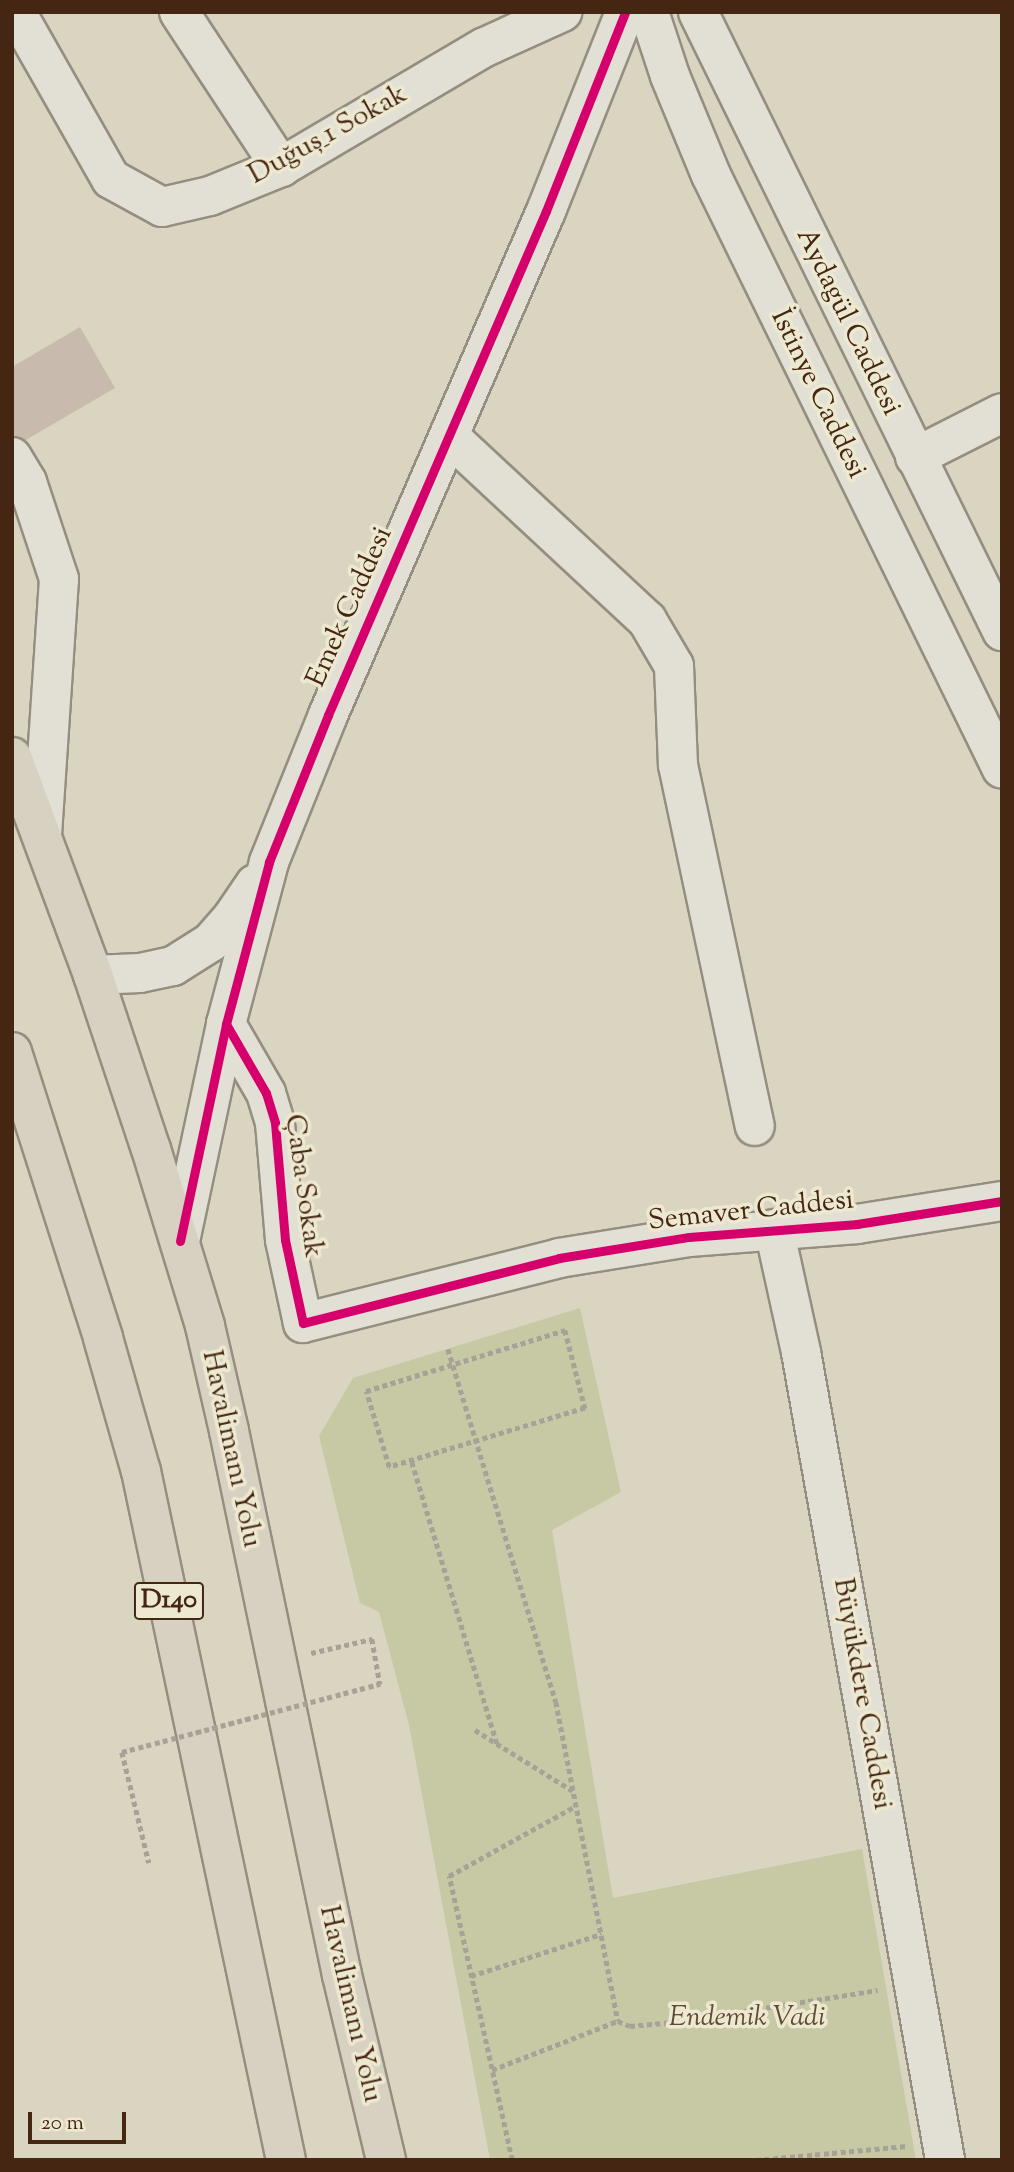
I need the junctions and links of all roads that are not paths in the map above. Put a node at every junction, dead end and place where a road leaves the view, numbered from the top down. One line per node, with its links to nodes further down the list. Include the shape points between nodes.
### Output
1 (16, 12): 7 (street, Duğuş_1 Sokak, via 111,179 162,208 210,196)
2 (179, 12): 7 (street)
3 (562, 12): 7 (street, Duğuş_1 Sokak, via 485,47)
4 (625, 12): 9 (street, Emek Caddesi, via 547,211)
5 (649, 12): 14 (street, İstinye Caddesi, via 711,175)
6 (698, 12): 11 (street, Aydagül Caddesi)
7 (281, 167)
8 (1002, 413): 11 (street)
9 (450, 437): 16 (street, Emek Caddesi); 20 (street, via 647,620 674,666 678,765)
10 (12, 457): 15 (street, via 27,482 59,579)
11 (915, 457): 12 (street, Aydagül Caddesi)
12 (1002, 631)
13 (12, 757): 15 (highway, Havalimanı Yolu)
14 (1002, 769)
15 (42, 832): 17 (highway, Havalimanı Yolu)
16 (269, 862): 17 (street, via 211,942 173,966 140,974); 18 (street, Emek Caddesi)
17 (93, 975): 23 (highway, Havalimanı Yolu)
18 (226, 1024): 23 (street, Emek Caddesi); 24 (street, Çaba Sokak, via 266,1093 275,1124 285,1240)
19 (12, 1052): 26 (highway, D140, via 141,1471)
20 (755, 1126)
21 (1002, 1200): 22 (street, Semaver Caddesi, via 857,1224)
22 (774, 1229): 24 (street, Semaver Caddesi, via 559,1258); 25 (street, Büyükdere Caddesi, via 801,1352)
23 (180, 1241): 27 (highway, Havalimanı Yolu, via 229,1431 342,1976)
24 (303, 1323)
25 (943, 2151)
26 (286, 2160)
27 (386, 2160)

